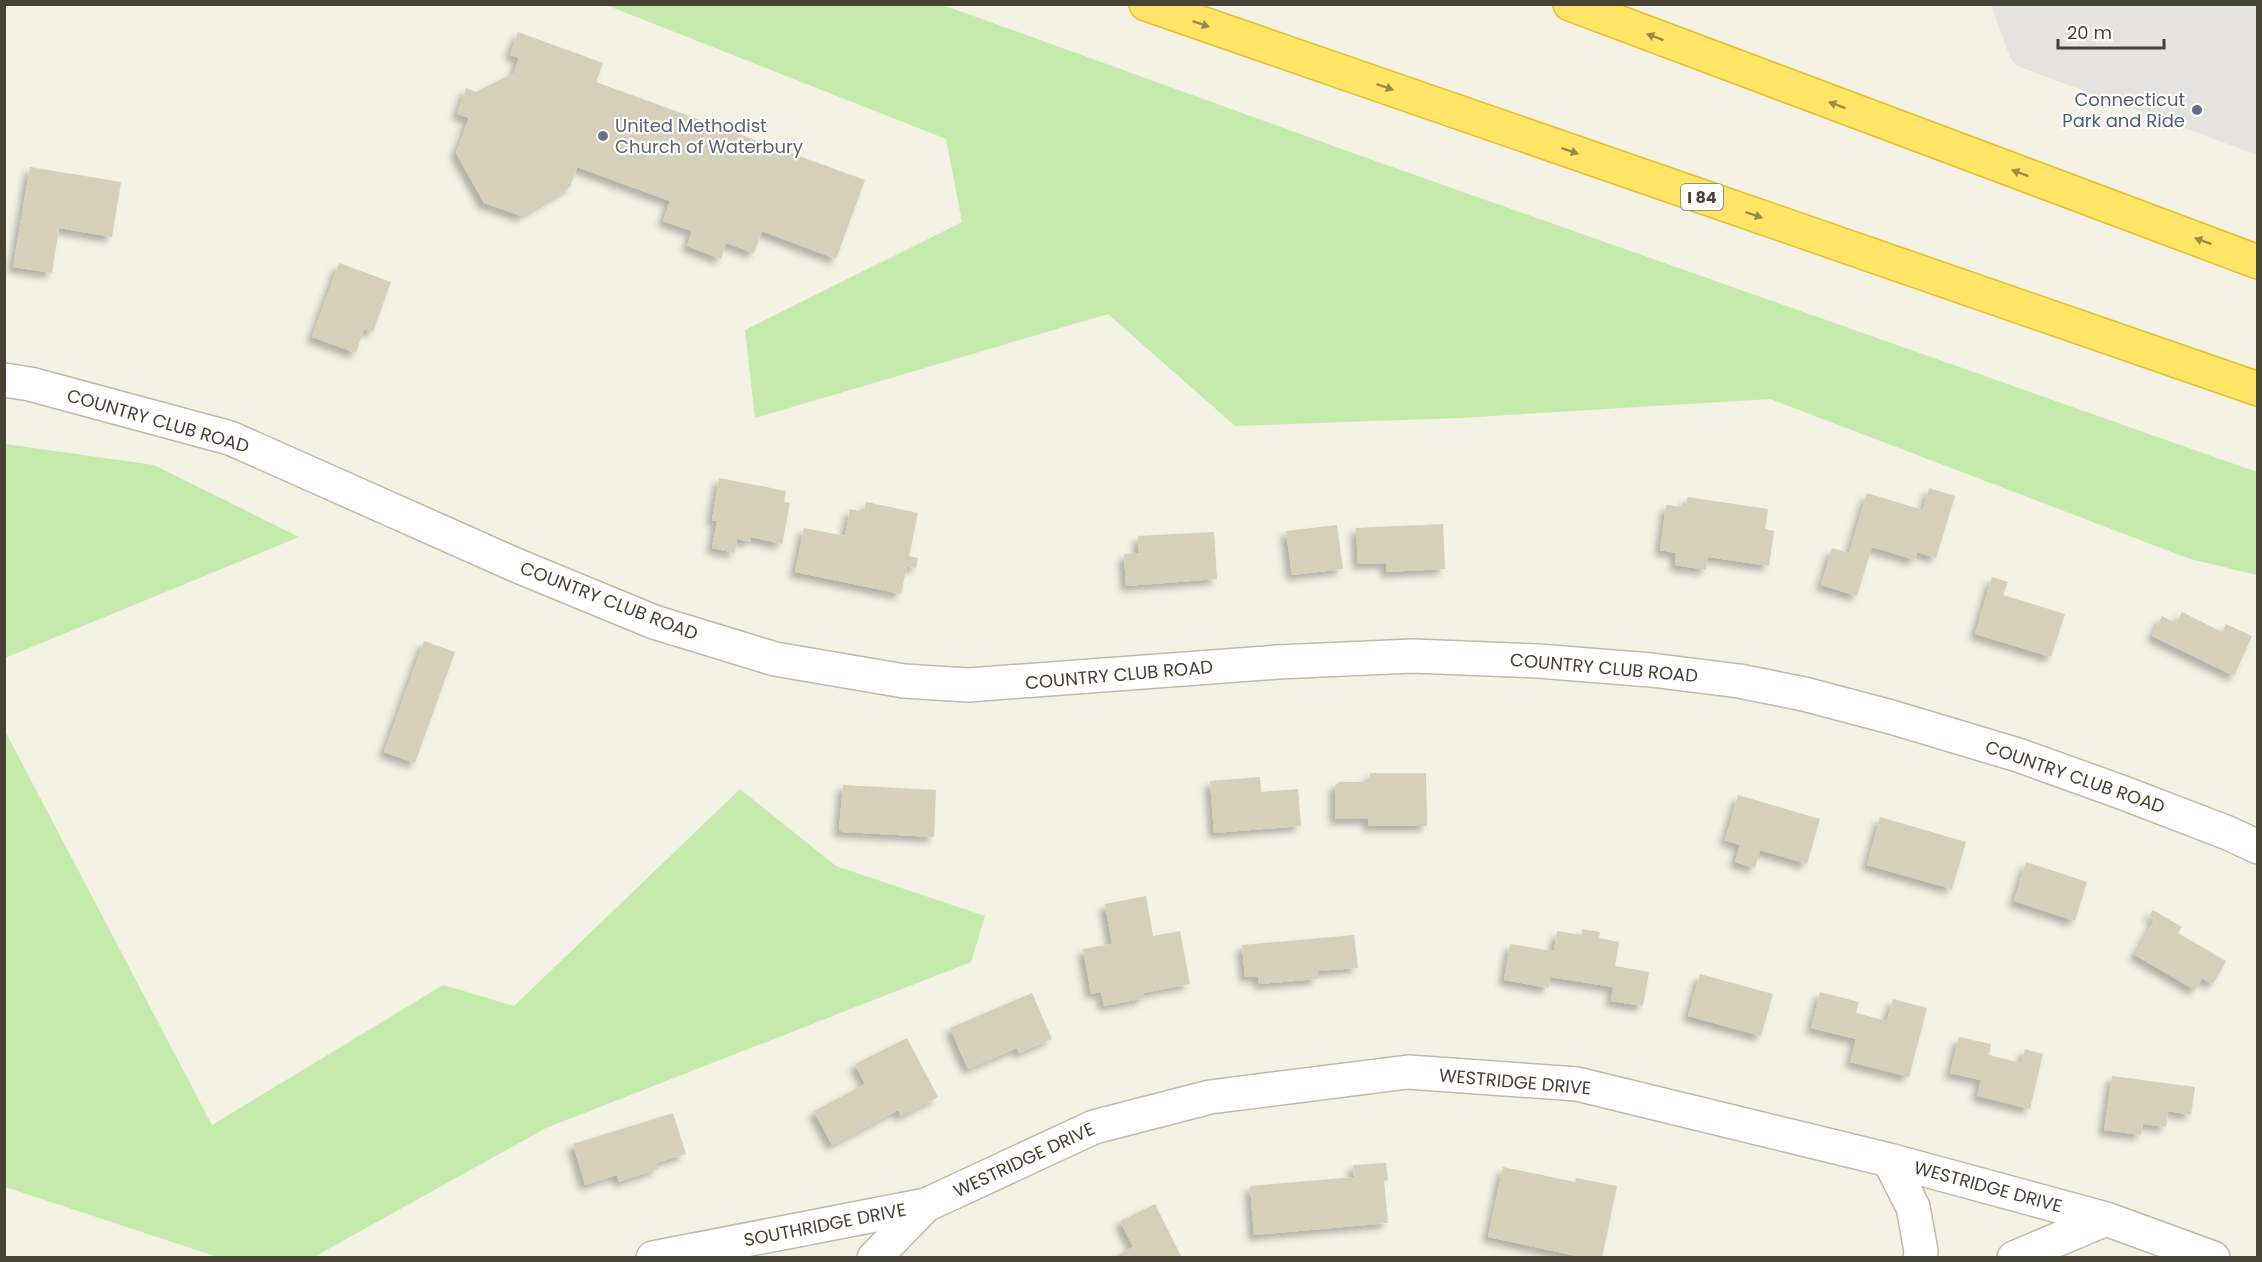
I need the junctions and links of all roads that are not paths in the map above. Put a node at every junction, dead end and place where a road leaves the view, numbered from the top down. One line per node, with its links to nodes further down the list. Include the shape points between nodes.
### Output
1 (1146, 4): 5 (highway, I 84, one-way to 5)
2 (1570, 4): 3 (highway, one-way to 2)
3 (2258, 262)
4 (4, 380): 6 (street, COUNTRY CLUB ROAD, via 230,438 654,622 775,659 904,681 968,686 1278,662 1413,656 1662,671 1804,694 1892,717 2018,755)
5 (2258, 389)
6 (2258, 847)
7 (1888, 1160): 8 (street, WESTRIDGE DRIVE, via 1577,1084 1408,1072 1210,1097 1094,1127); 9 (street, WESTRIDGE DRIVE); 14 (street, via 1913,1207)
8 (926, 1205): 10 (street, SOUTHRIDGE DRIVE); 13 (street, WESTRIDGE DRIVE)
9 (2106, 1219): 15 (street); 16 (street, WESTRIDGE DRIVE)
10 (731, 1243): 11 (street, SOUTHRIDGE DRIVE); 12 (street)
11 (653, 1257)
12 (764, 1257)
13 (874, 1257)
14 (1920, 1257)
15 (2014, 1257)
16 (2213, 1257)

